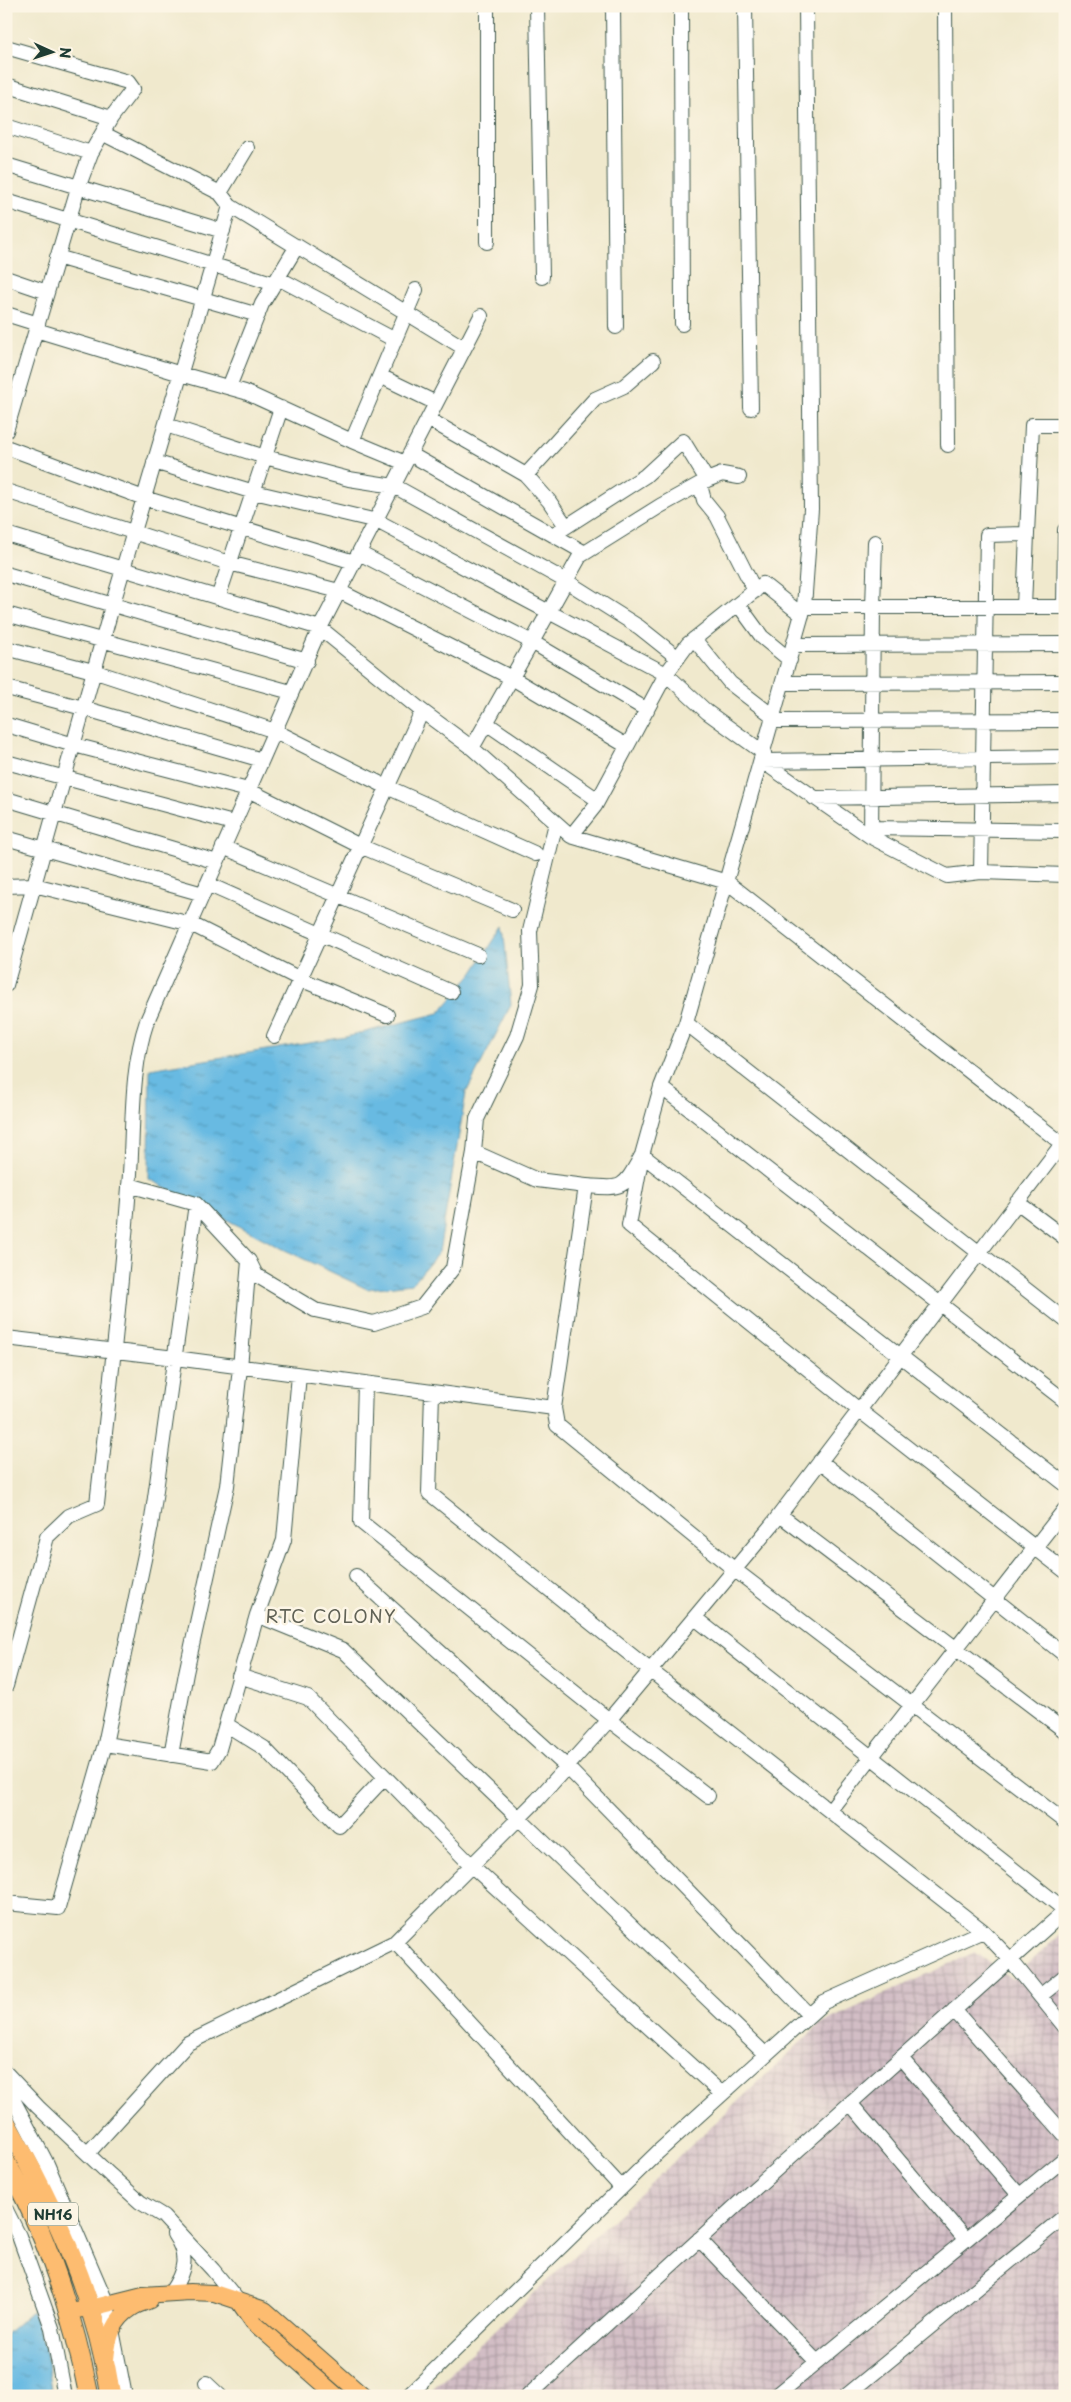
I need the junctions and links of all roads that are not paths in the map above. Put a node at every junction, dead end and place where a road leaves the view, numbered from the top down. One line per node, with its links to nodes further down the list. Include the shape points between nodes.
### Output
1 (487, 6): 22 (street)
2 (537, 6): 26 (street)
3 (613, 6): 38 (street)
4 (681, 6): 36 (street)
5 (746, 6): 48 (street)
6 (806, 6): 89 (street, via 811,509)
7 (945, 6): 54 (street)
8 (6, 47): 10 (street, via 128,82 133,89)
9 (6, 85): 10 (street)
10 (111, 118): 12 (street)
11 (6, 126): 14 (street)
12 (104, 134): 14 (street); 17 (street)
13 (246, 148): 17 (street)
14 (91, 153): 16 (street)
15 (6, 165): 16 (street)
16 (78, 188): 20 (street); 21 (street)
17 (220, 193): 19 (street)
18 (6, 201): 20 (street)
19 (230, 206): 21 (street); 23 (street)
20 (68, 220): 24 (street); 25 (street)
21 (223, 231): 25 (street)
22 (487, 242)
23 (297, 247): 28 (street); 32 (street)
24 (57, 257): 30 (street); 31 (street)
25 (213, 264): 28 (street); 31 (street)
26 (542, 277)
27 (6, 278): 30 (street)
28 (276, 281): 34 (street); 39 (street)
29 (416, 290): 32 (street)
30 (47, 292): 37 (street)
31 (202, 300): 34 (street); 42 (street)
32 (407, 312): 39 (street); 40 (street)
33 (6, 314): 37 (street)
34 (258, 315): 44 (street)
35 (481, 316): 40 (street)
36 (682, 324)
37 (37, 327): 42 (street); 45 (street)
38 (616, 327)
39 (395, 340): 43 (street)
40 (464, 348): 46 (street)
41 (653, 361): 59 (street, via 624,386 595,399)
42 (180, 374): 44 (street); 50 (street)
43 (380, 376): 46 (street); 53 (street)
44 (229, 387): 47 (street)
45 (11, 399): 52 (street)
46 (436, 403): 49 (street)
47 (281, 408): 53 (street); 56 (street)
48 (751, 408)
49 (428, 419): 57 (street); 59 (street)
50 (166, 425): 56 (street); 58 (street)
51 (1065, 425): 72 (street, via 1032,425)
52 (6, 431)
53 (352, 441): 57 (street)
54 (948, 445)
55 (6, 447): 65 (street)
56 (265, 456): 62 (street, via 349,479); 64 (street)
57 (408, 458): 62 (street); 73 (street)
58 (154, 462): 64 (street); 65 (street)
59 (526, 475): 67 (street)
60 (739, 477): 61 (street, via 722,474)
61 (703, 483): 67 (street, via 683,441 645,476); 75 (street); 82 (street, via 704,500 718,516)
62 (394, 486): 66 (street); 80 (street)
63 (6, 491): 70 (street)
64 (254, 492): 66 (street); 68 (street)
65 (144, 498): 68 (street); 70 (street)
66 (377, 521): 76 (street); 90 (street)
67 (566, 526): 73 (street)
68 (241, 528): 76 (street); 77 (street)
69 (1065, 530): 88 (street)
70 (134, 532): 77 (street); 78 (street)
71 (6, 534): 78 (street)
72 (1027, 534): 87 (street); 97 (street, via 987,535)
73 (553, 535): 75 (street)
74 (876, 542): 86 (street)
75 (585, 553): 80 (street)
76 (357, 557): 81 (street); 95 (street)
77 (230, 563): 81 (street); 83 (street)
78 (122, 570): 83 (street); 84 (street)
79 (6, 574): 84 (street)
80 (566, 581): 90 (street); 101 (street, via 639,627)
81 (340, 591): 92 (street); 106 (street)
82 (754, 591): 85 (street); 89 (street, via 763,584)
83 (218, 598): 92 (street)
84 (112, 603): 94 (street); 103 (street)
85 (738, 604): 93 (street); 102 (street, via 762,636)
86 (873, 607): 87 (street); 89 (street); 96 (street)
87 (1024, 607): 88 (street)
88 (1064, 607)
89 (803, 611): 99 (street)
90 (549, 613): 95 (street); 105 (street)
91 (6, 614): 94 (street)
92 (320, 628): 103 (street); 115 (street)
93 (694, 640): 101 (street); 116 (street, via 730,683)
94 (102, 641): 104 (street); 112 (street)
95 (532, 642): 106 (street); 114 (street)
96 (872, 644): 97 (street); 99 (street); 107 (street)
97 (985, 644): 98 (street); 108 (street)
98 (1065, 644)
99 (794, 645): 102 (street)
100 (6, 648): 104 (street)
101 (678, 658): 105 (street)
102 (790, 660): 110 (street)
103 (307, 661): 112 (street)
104 (93, 671): 113 (street); 122 (street)
105 (666, 674): 114 (street); 126 (street)
106 (512, 678): 120 (street); 124 (street)
107 (872, 682): 108 (street); 110 (street); 119 (street)
108 (984, 682): 109 (street); 117 (street)
109 (1065, 682)
110 (783, 683): 116 (street)
111 (7, 688): 113 (street)
112 (291, 692): 122 (street)
113 (84, 708): 123 (street); 129 (street)
114 (647, 710): 124 (street)
115 (422, 711): 125 (street); 133 (street)
116 (773, 719): 119 (street); 126 (street)
117 (984, 720): 118 (street); 119 (street); 128 (street)
118 (1065, 720)
119 (872, 721): 130 (street)
120 (486, 723): 125 (street); 140 (street)
121 (7, 725): 123 (street)
122 (275, 731): 129 (street); 133 (street)
123 (74, 744): 132 (street); 134 (street)
124 (627, 746): 140 (street)
125 (472, 748): 143 (street)
126 (763, 757): 130 (street); 138 (street); 156 (street)
127 (1065, 757): 128 (street)
128 (983, 758): 130 (street); 136 (street)
129 (262, 760): 134 (street)
130 (872, 760): 137 (street)
131 (6, 762): 132 (street)
132 (64, 778): 141 (street); 142 (street)
133 (387, 787): 149 (street); 152 (street)
134 (248, 790): 142 (street); 149 (street)
135 (1065, 794): 136 (street)
136 (982, 796): 137 (street); 144 (street)
137 (871, 797): 138 (street); 146 (street)
138 (814, 798): 146 (street)
139 (6, 799): 141 (street)
140 (598, 800): 147 (street)
141 (54, 812): 151 (street); 153 (street)
142 (233, 823): 150 (street)
143 (556, 823): 147 (street); 173 (street, via 530,931 532,985 517,1036 477,1119)
144 (982, 830): 145 (street); 146 (street); 154 (street)
145 (1065, 830)
146 (871, 833): 154 (street, via 947,876)
147 (571, 836): 156 (street)
148 (6, 838): 151 (street)
149 (360, 846): 160 (street); 161 (street)
150 (223, 847): 153 (street); 160 (street)
151 (44, 848): 157 (street); 159 (street)
152 (536, 854)
153 (216, 862): 159 (street)
154 (981, 872): 155 (street)
155 (1065, 875)
156 (727, 882): 169 (street); 172 (street)
157 (34, 884): 158 (street); 162 (street); 166 (street)
158 (6, 886)
159 (205, 889): 162 (street); 163 (street)
160 (338, 895): 163 (street); 164 (street)
161 (512, 910)
162 (191, 924): 165 (street); 175 (street, via 141,1038 133,1100)
163 (319, 936): 165 (street); 167 (street)
164 (478, 955)
165 (300, 979): 168 (street); 170 (street)
166 (6, 985)
167 (451, 992)
168 (387, 1015)
169 (686, 1023): 171 (street); 180 (street)
170 (274, 1036)
171 (661, 1087): 174 (street); 182 (street)
172 (1064, 1143): 177 (street)
173 (474, 1152): 176 (street, via 537,1180); 181 (street, via 453,1268 422,1307 374,1323 315,1310 256,1275)
174 (642, 1155): 176 (street, via 627,1182 617,1188); 186 (street); 194 (street, via 628,1225)
175 (130, 1185): 178 (street); 185 (street)
176 (586, 1186): 193 (street)
177 (1017, 1202): 179 (street); 180 (street)
178 (196, 1204): 181 (street); 187 (street)
179 (1065, 1238)
180 (978, 1254): 182 (street); 183 (street)
181 (249, 1261): 188 (street)
182 (941, 1303): 186 (street); 192 (street)
183 (1065, 1320)
184 (6, 1338): 185 (street)
185 (115, 1351): 187 (street); 210 (street, via 97,1504 70,1516 47,1537)
186 (901, 1355): 194 (street); 196 (street)
187 (174, 1358): 188 (street); 215 (street, via 151,1526)
188 (240, 1368): 189 (street); 216 (street, via 227,1486)
189 (298, 1375): 190 (street); 204 (street, via 284,1540)
190 (365, 1384): 191 (street); 212 (street, via 361,1522)
191 (432, 1393): 193 (street); 208 (street, via 429,1493)
192 (1065, 1401)
193 (554, 1408): 200 (street, via 557,1425)
194 (859, 1410): 195 (street); 199 (street)
195 (820, 1460): 198 (street); 203 (street)
196 (1065, 1484)
197 (1065, 1509): 199 (street)
198 (780, 1515): 200 (street); 206 (street)
199 (1035, 1548): 201 (street); 203 (street)
200 (735, 1570): 205 (street); 211 (street)
201 (1065, 1571)
202 (356, 1576): 218 (street)
203 (994, 1599): 206 (street); 207 (street)
204 (257, 1615): 209 (street); 222 (street, via 343,1650)
205 (695, 1618): 208 (street); 217 (street)
206 (956, 1649): 211 (street); 214 (street)
207 (1065, 1655)
208 (651, 1671): 212 (street); 221 (street)
209 (239, 1676): 213 (street); 219 (street, via 308,1698)
210 (6, 1686)
211 (912, 1705): 217 (street); 223 (street)
212 (609, 1720): 218 (street); 220 (street)
213 (227, 1725): 216 (street, via 212,1761); 219 (street, via 264,1748 339,1826)
214 (1065, 1731)
215 (105, 1744): 216 (street); 225 (street, via 58,1908)
216 (171, 1755)
217 (871, 1757): 221 (street); 226 (street)
218 (567, 1767): 222 (street); 233 (street)
219 (385, 1777): 224 (street)
220 (708, 1796)
221 (830, 1810): 227 (street)
222 (519, 1817): 224 (street); 235 (street)
223 (1065, 1822)
224 (471, 1865): 228 (street); 239 (street)
225 (6, 1903)
226 (1065, 1910): 229 (street)
227 (983, 1931): 229 (street); 233 (street, via 824,2002)
228 (395, 1942): 243 (street, via 188,2043); 246 (street)
229 (1010, 1959): 231 (street); 232 (street)
230 (1065, 1976): 231 (street)
231 (1040, 1996): 234 (street)
232 (954, 2010): 236 (street); 242 (street)
233 (809, 2014): 235 (street)
234 (1065, 2027)
235 (764, 2053): 239 (street)
236 (901, 2058): 240 (street); 247 (street)
237 (6, 2073): 243 (street)
238 (6, 2086): 255 (street, via 47,2164)
239 (721, 2093): 246 (street)
240 (850, 2104): 251 (street); 252 (street)
241 (6, 2123): 255 (highway, NH16, via 38,2179 76,2269)
242 (1065, 2135)
243 (88, 2153): 249 (street, via 140,2202)
244 (1065, 2158): 247 (street)
245 (6, 2163): 256 (highway, NH16, via 37,2221)
246 (621, 2187): 268 (street)
247 (1019, 2195): 252 (street)
248 (6, 2210): 261 (street, via 19,2236 52,2328)
249 (163, 2216): 253 (street, via 180,2243 184,2264); 254 (street)
250 (1065, 2216): 260 (street)
251 (699, 2239): 258 (street); 269 (street)
252 (966, 2239): 258 (street)
253 (164, 2293): 254 (main road, via 214,2293); 255 (main road, via 146,2302 132,2302)
254 (239, 2302): 257 (main road)
255 (103, 2312): 256 (main road); 263 (highway, NH16); 264 (street)
256 (69, 2316): 262 (highway, NH16)
257 (259, 2316): 266 (main road); 267 (main road)
258 (817, 2362): 270 (street)
259 (206, 2383): 265 (street)
260 (853, 2394)
261 (65, 2396)
262 (89, 2396)
263 (111, 2396)
264 (125, 2396)
265 (220, 2396)
266 (337, 2396)
267 (364, 2396)
268 (408, 2396)
269 (528, 2396)
270 (776, 2396)

